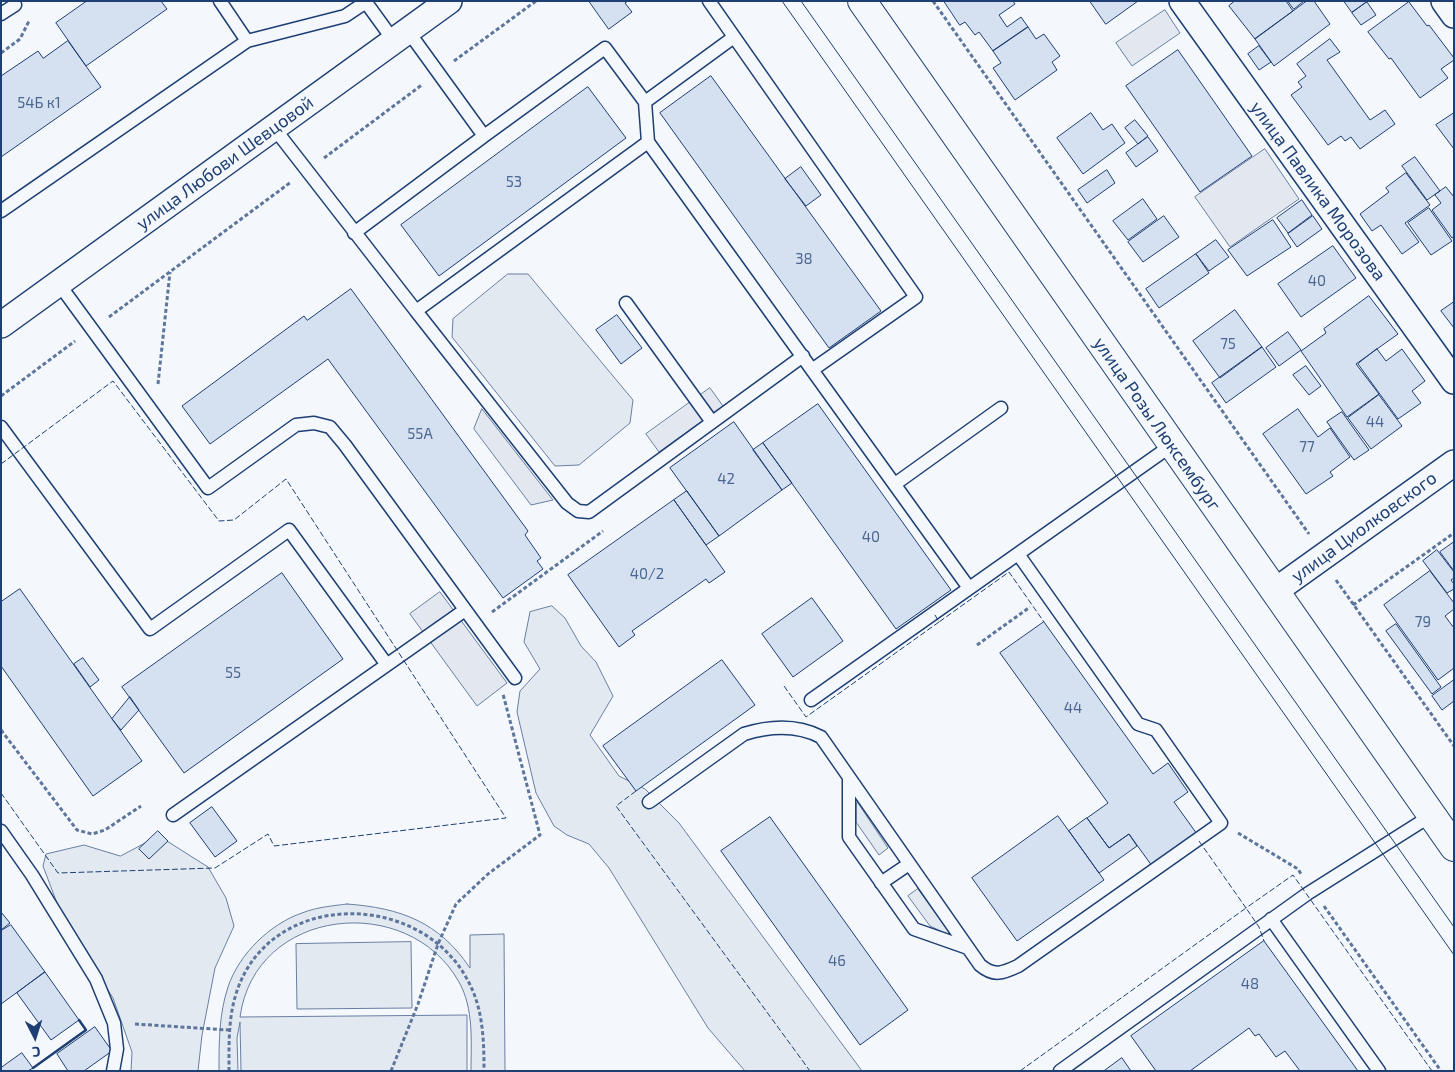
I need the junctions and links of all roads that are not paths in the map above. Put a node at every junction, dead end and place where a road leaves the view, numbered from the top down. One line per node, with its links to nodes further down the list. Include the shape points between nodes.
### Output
1 (220, 1): 13 (lane)
2 (449, 1): 11 (street, улица Любови Шевцовой)
3 (709, 1): 12 (lane)
4 (862, 1): 30 (main road, улица Розы Люксембург)
5 (1182, 1): 26 (street, улица Павлика Морозова)
6 (1444, 1): 10 (street)
7 (365, 2): 11 (lane); 13 (lane, via 345,16)
8 (15, 5): 9 (lane)
9 (1, 14)
10 (1454, 15)
11 (401, 36): 15 (street, улица Любови Шевцовой); 16 (lane, via 438,73)
12 (734, 37): 14 (lane); 25 (lane, via 916,297)
13 (247, 41): 18 (lane)
14 (645, 102): 16 (lane, via 605,48); 17 (lane)
15 (274, 128): 19 (lane); 20 (street, улица Любови Шевцовой)
16 (484, 136): 19 (lane)
17 (648, 142): 22 (lane); 24 (lane)
18 (1, 211)
19 (354, 233): 22 (lane)
20 (59, 284): 23 (street, улица Любови Шевцовой); 36 (lane, via 208,488 296,425 314,423 330,427)
21 (626, 303): 28 (lane)
22 (416, 311): 28 (lane, via 567,503 578,511 589,512)
23 (1, 325)
24 (803, 356): 25 (lane); 28 (lane)
25 (812, 370): 32 (lane)
26 (1454, 381)
27 (1001, 408): 32 (lane)
28 (712, 422)
29 (1, 427): 37 (lane, via 150,630 289,530)
30 (1172, 445): 33 (lane); 35 (main road, улица Розы Люксембург)
31 (1454, 464): 35 (street, улица Циолковского)
32 (895, 484): 34 (lane)
33 (1018, 554): 34 (lane); 49 (lane, via 1138,724 1156,730 1221,823 1018,966 1004,972 986,970)
34 (969, 588): 39 (lane)
35 (1275, 591): 43 (main road, улица Розы Люксембург)
36 (465, 610): 37 (lane); 38 (lane)
37 (386, 665): 42 (lane)
38 (515, 678)
39 (811, 700)
40 (849, 777): 41 (lane, via 820,737 810,731 762,728 744,734); 46 (lane); 47 (lane, via 849,837)
41 (649, 802)
42 (173, 815)
43 (1432, 815): 45 (main road, улица Розы Люксембург); 48 (lane)
44 (1, 831): 50 (lane, via 96,979 114,1023 117,1050)
45 (1454, 847)
46 (909, 864): 47 (lane); 49 (lane)
47 (881, 883): 49 (lane, via 914,929)
48 (1271, 919): 51 (lane); 52 (lane)
49 (968, 948)
50 (113, 1071)
51 (1060, 1071)
52 (1379, 1071)

